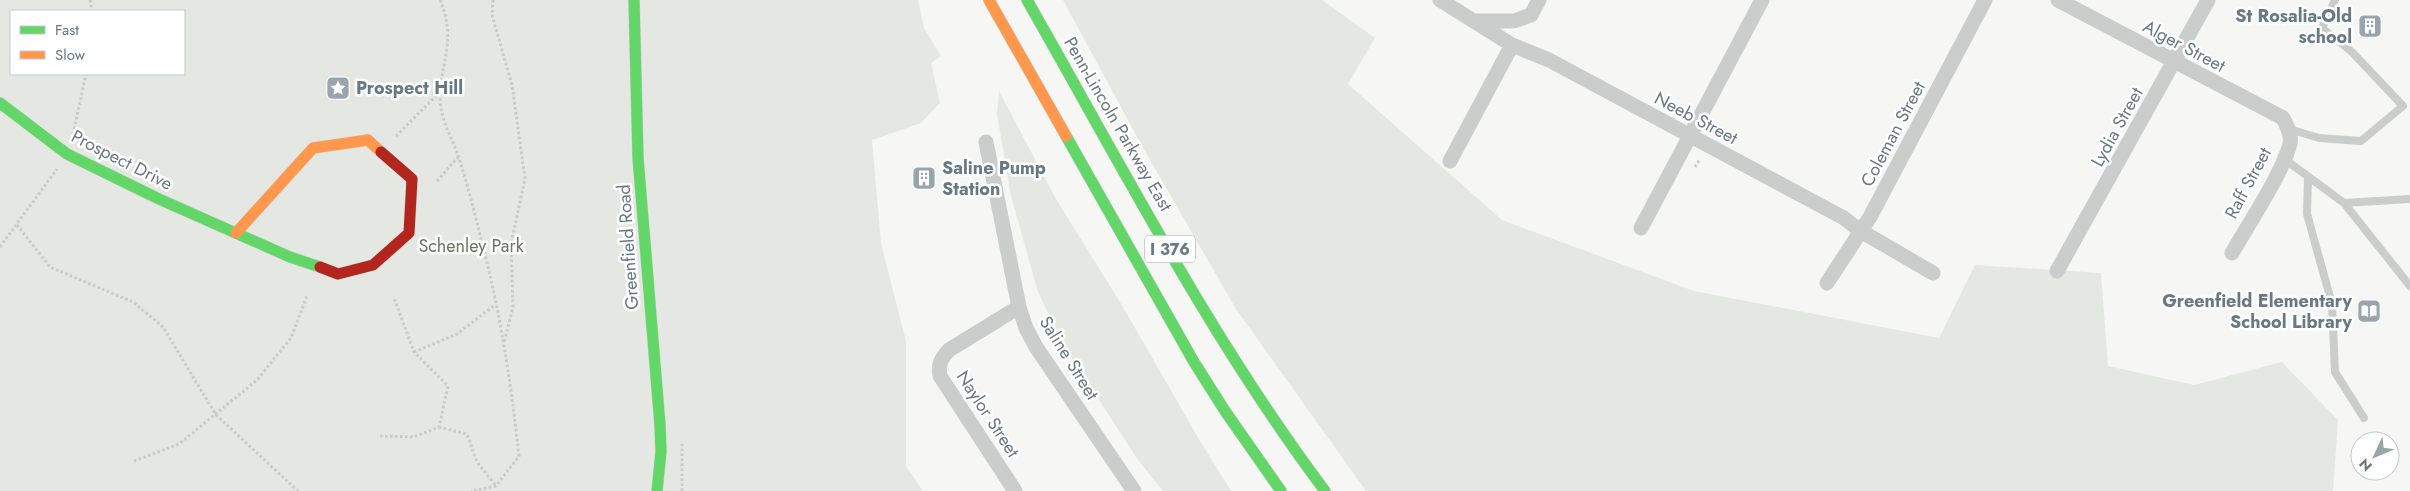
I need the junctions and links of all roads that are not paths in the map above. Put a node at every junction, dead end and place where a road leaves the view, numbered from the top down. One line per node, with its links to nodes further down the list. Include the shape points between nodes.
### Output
1 (634, 0): 35 (main road, Greenfield Road, via 638,158 660,425)
2 (978, 0): 16 (main road)
3 (989, 0): 16 (main road, I 376)
4 (1027, 0): 39 (main road, Penn-Lincoln Parkway East / I 376, via 1224,344 1286,439)
5 (1440, 0): 12 (street, Neeb Street)
6 (1539, 0): 12 (street, via 1531,15 1514,21)
7 (1762, 0): 18 (street)
8 (1985, 0): 26 (street, Coleman Street, via 1870,217)
9 (2058, 0): 14 (street, Alger Street)
10 (2208, 0): 14 (street, Lydia Street)
11 (2335, 0): 17 (lane, via 2322,28 2352,52 2403,106 2361,141 2319,138)
12 (1477, 21): 13 (street, Neeb Street)
13 (1512, 45): 18 (street, Neeb Street, via 1549,60); 21 (street)
14 (2175, 63): 17 (street, Alger Street, via 2283,118); 29 (street, Lydia Street)
15 (0, 103): 27 (main road, Prospect Drive, via 67,154)
16 (1056, 121): 38 (main road, I 376, via 1194,362)
17 (2289, 129): 20 (street, Raff Street, via 2291,142)
18 (1688, 136): 25 (street); 26 (street, Neeb Street, via 1844,218)
19 (986, 142): 33 (street, Saline Street)
20 (2283, 158): 22 (lane); 28 (street, Raff Street)
21 (1450, 161)
22 (2308, 177): 24 (lane); 34 (lane, via 2307,214 2332,304 2334,372)
23 (2410, 199): 24 (lane)
24 (2344, 203): 32 (lane)
25 (1640, 228)
26 (1859, 230): 30 (street, Neeb Street); 31 (street, Coleman Street)
27 (236, 233): 27 (main road, Prospect Drive, via 338,274 373,265 409,233 412,179 368,140 313,148)
28 (2232, 253)
29 (2058, 271)
30 (1933, 273)
31 (1827, 282)
32 (2410, 286)
33 (1019, 307): 36 (street, Naylor Street, via 949,350 939,367 940,376); 37 (street, Saline Street, via 1036,347)
34 (2364, 418)
35 (657, 491)
36 (1015, 491)
37 (1134, 491)
38 (1281, 491)
39 (1325, 491)

